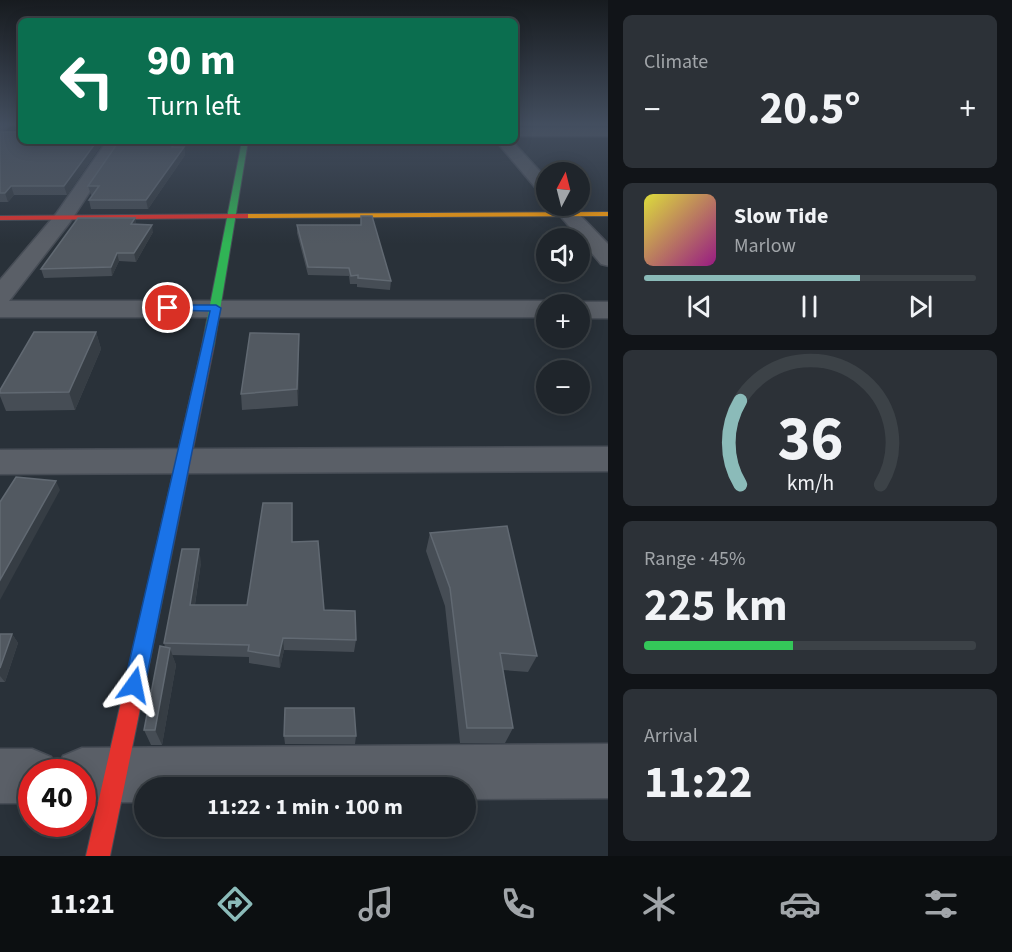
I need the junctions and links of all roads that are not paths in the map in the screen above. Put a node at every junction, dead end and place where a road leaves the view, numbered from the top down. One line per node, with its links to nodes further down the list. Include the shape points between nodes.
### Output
1 (100, 164): 10 (street)
2 (240, 164): 11 (street)
3 (524, 164): 4 (street)
4 (536, 178)
5 (536, 211): 11 (street)
6 (590, 212): 7 (street)
7 (608, 214)
8 (570, 216): 12 (street)
9 (0, 218): 10 (street)
10 (63, 218): 11 (street); 13 (street)
11 (232, 218): 14 (street)
12 (608, 258)
13 (0, 297)
14 (216, 308): 15 (street); 16 (street); 20 (street)
15 (0, 309)
16 (536, 309)
17 (590, 309): 18 (street)
18 (608, 310)
19 (608, 459): 20 (street)
20 (184, 460): 21 (street); 23 (street)
21 (0, 462)
22 (608, 771): 23 (street)
23 (99, 775): 26 (street)
24 (0, 776): 25 (street)
25 (18, 776)
26 (98, 856)

